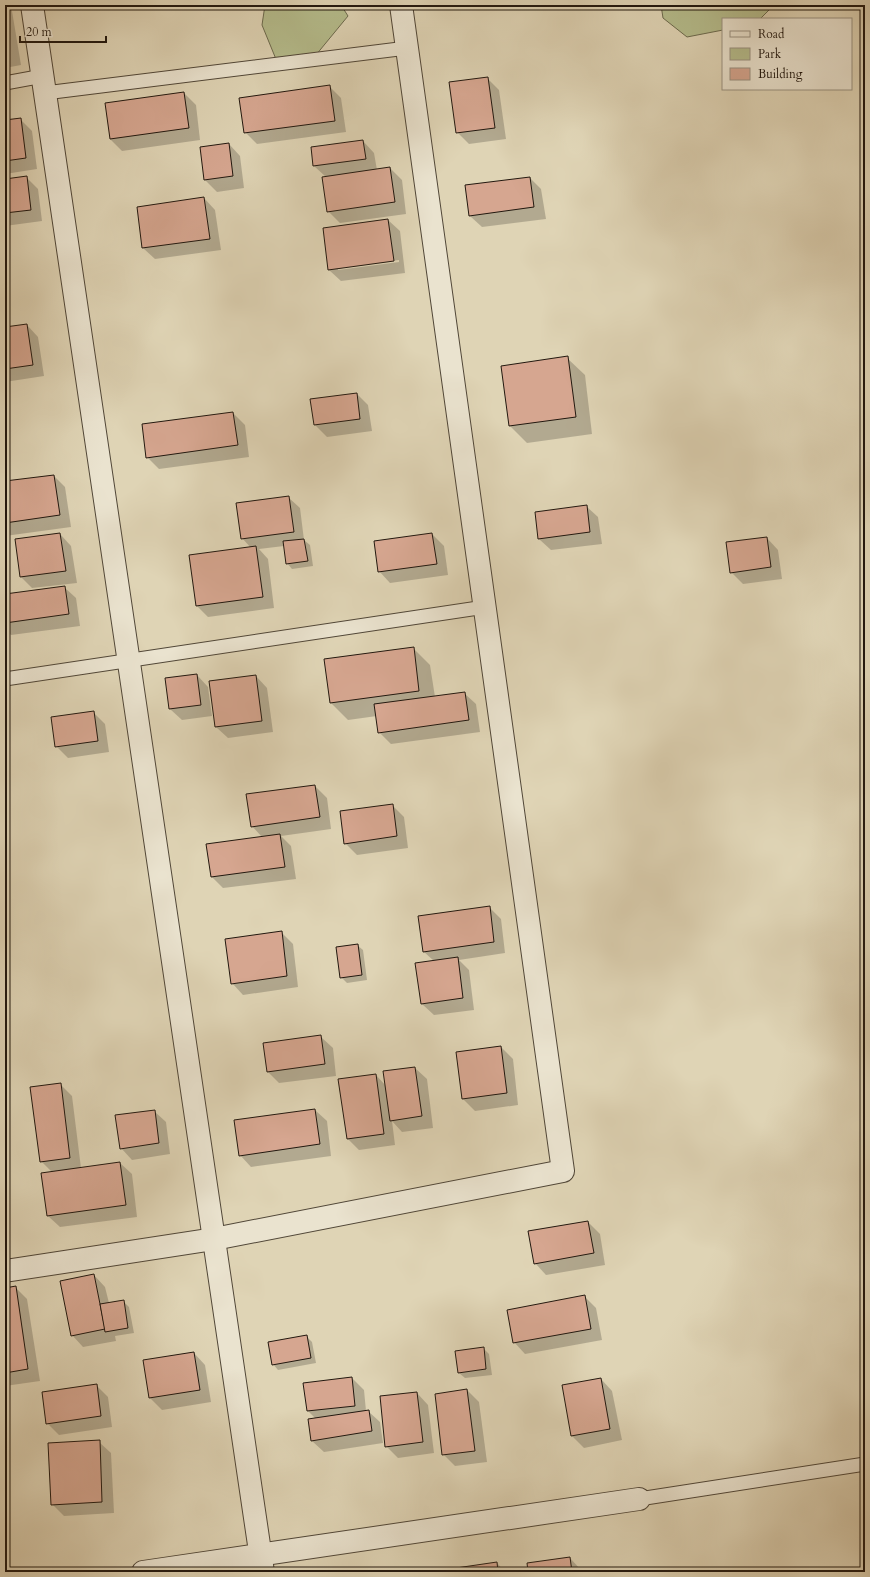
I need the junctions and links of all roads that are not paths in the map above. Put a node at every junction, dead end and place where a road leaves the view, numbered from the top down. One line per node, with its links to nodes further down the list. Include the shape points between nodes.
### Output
1 (32, 5): 5 (street)
2 (401, 5): 3 (street)
3 (407, 48): 5 (lane); 6 (street)
4 (5, 83): 5 (lane)
5 (44, 85): 7 (street)
6 (485, 607): 7 (lane); 9 (street, via 563,1171)
7 (129, 660): 8 (lane); 9 (street)
8 (5, 679)
9 (214, 1239): 10 (street); 13 (street)
10 (5, 1271)
11 (865, 1464): 12 (lane)
12 (639, 1499): 13 (street)
13 (261, 1563): 14 (street)
14 (143, 1572)

